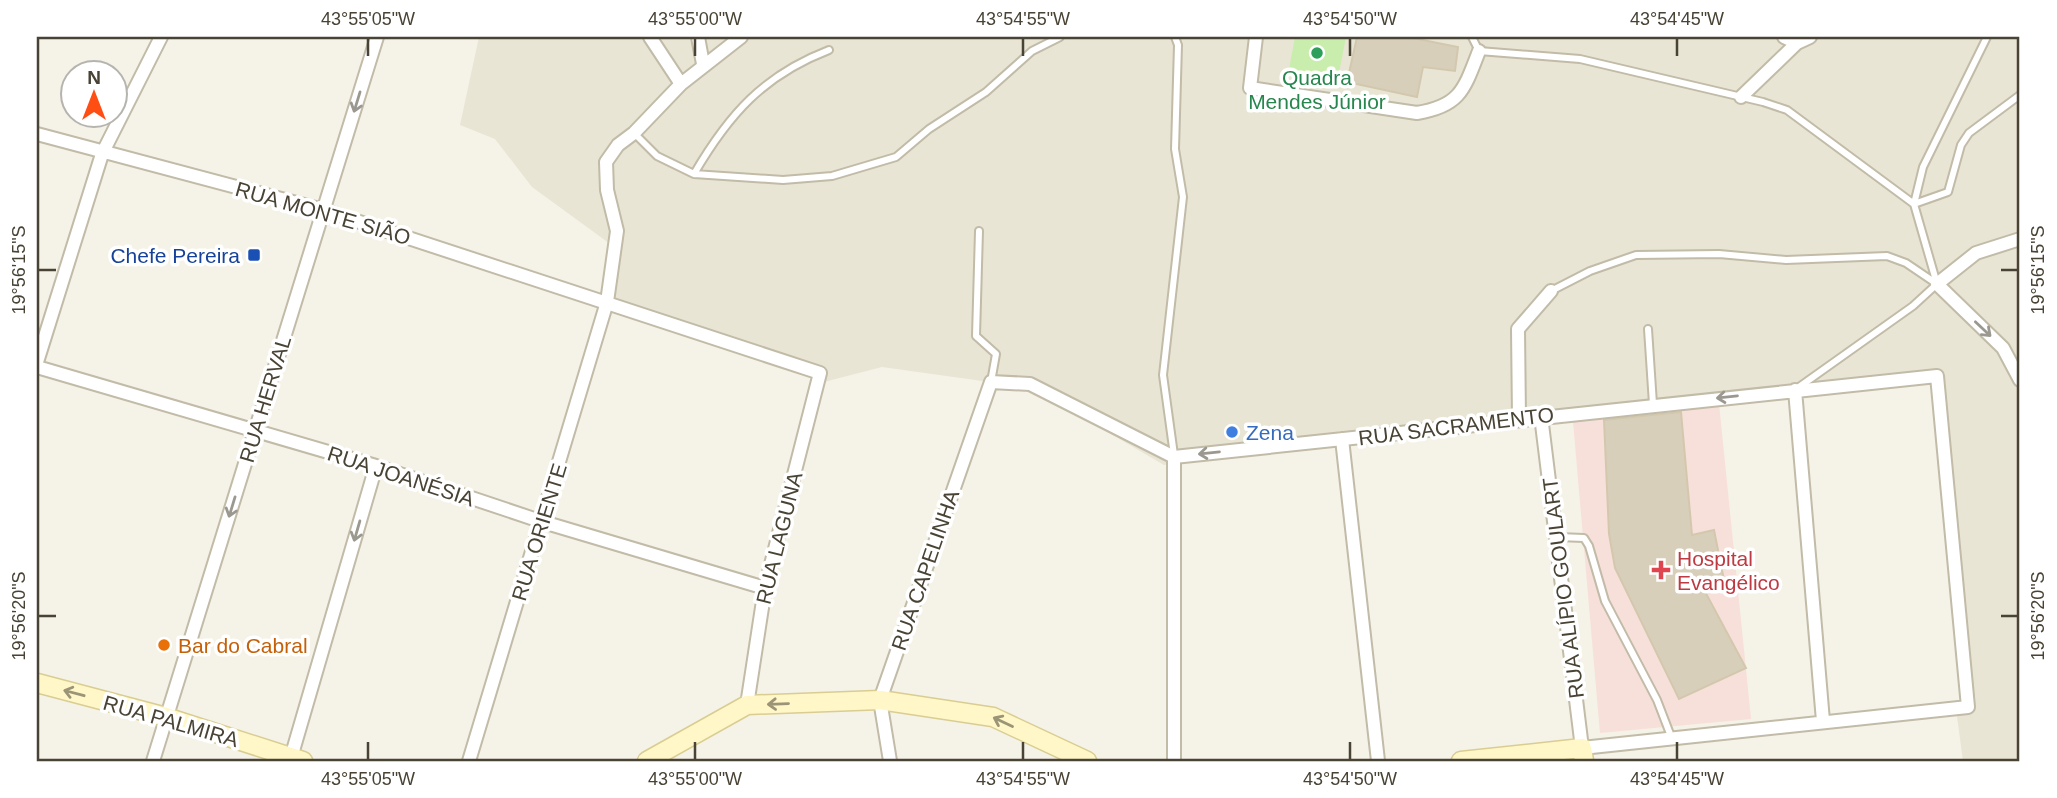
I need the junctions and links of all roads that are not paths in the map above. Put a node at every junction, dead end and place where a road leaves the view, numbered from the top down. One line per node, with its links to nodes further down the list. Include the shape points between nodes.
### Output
1 (161, 37): 22 (street)
2 (377, 37): 25 (street, RUA HERVAL, one-way to 25)
3 (650, 37): 17 (street)
4 (698, 37): 16 (street)
5 (741, 37): 16 (street)
6 (1060, 37): 23 (lane, via 1032,51 986,92 896,157 832,176 783,180)
7 (1175, 37): 41 (lane, via 1175,149 1183,197 1163,375)
8 (1256, 37): 15 (street, via 1250,88 1416,113 1443,108 1459,94)
9 (1472, 37): 15 (lane)
10 (1784, 37): 13 (street)
11 (1810, 37): 13 (street)
12 (1987, 37): 24 (lane, via 1923,167)
13 (1797, 43): 19 (street)
14 (830, 50): 23 (lane, via 805,59 760,87 717,134)
15 (1479, 51): 19 (lane, via 1580,59)
16 (703, 64): 17 (street)
17 (681, 84): 20 (street)
18 (2020, 95): 24 (lane, via 1969,133 1961,145 1948,192)
19 (1741, 97): 24 (lane, via 1787,110)
20 (634, 133): 23 (lane, via 657,156); 30 (street, RUA ORIENTE, via 606,162 617,231)
21 (37, 134): 22 (street, RUA MONTE SIÃO)
22 (102, 154): 25 (street, RUA MONTE SIÃO); 32 (street)
23 (694, 174)
24 (1914, 204): 28 (lane)
25 (323, 210): 30 (street, RUA MONTE SIÃO); 39 (street, RUA HERVAL)
26 (979, 231): 34 (lane, via 976,336 996,354)
27 (2020, 239): 28 (street, via 1976,253)
28 (1937, 284): 29 (lane, via 1887,256 1786,260 1719,254 1636,255); 33 (street, one-way to 33, via 2003,348); 35 (lane)
29 (1551, 291): 38 (street, via 1518,329)
30 (607, 302): 43 (street, RUA ORIENTE); 45 (street, RUA LAGUNA, via 820,373)
31 (1648, 329): 36 (lane)
32 (37, 364): 39 (street, RUA JOANÉSIA)
33 (2020, 380)
34 (991, 382): 41 (street, via 1030,384); 47 (street, RUA CAPELINHA)
35 (1795, 390): 36 (street, RUA SACRAMENTO, one-way to 36); 50 (street); 50 (street, RUA SACRAMENTO, via 1937,376 1968,707)
36 (1653, 404): 37 (street, RUA SACRAMENTO)
37 (1541, 416): 38 (street, RUA SACRAMENTO); 44 (street, RUA ALÍPIO GOULART)
38 (1519, 419): 40 (street, RUA SACRAMENTO)
39 (256, 430): 42 (street, RUA JOANÉSIA); 49 (street, RUA HERVAL, one-way to 49)
40 (1342, 439): 41 (street, RUA SACRAMENTO, one-way to 41); 60 (street)
41 (1174, 457): 59 (street)
42 (376, 466): 43 (street, RUA JOANÉSIA); 54 (street, one-way to 54)
43 (542, 522): 45 (street, RUA JOANÉSIA); 56 (street, RUA ORIENTE)
44 (1558, 537): 51 (lane, via 1584,538 1589,546 1605,601 1647,678); 52 (street, RUA ALÍPIO GOULART)
45 (765, 588): 48 (street, RUA LAGUNA)
46 (37, 683): 49 (street, RUA PALMIRA, one-way to 46)
47 (880, 701): 48 (street, one-way to 48); 57 (street, RUA CAPELINHA); 58 (street, one-way to 47, via 993,717)
48 (747, 705): 53 (street)
49 (166, 717): 54 (street, RUA PALMIRA); 55 (street, RUA HERVAL)
50 (1823, 721): 51 (street)
51 (1672, 739): 52 (street)
52 (1583, 755): 61 (street)
53 (658, 758)
54 (295, 760)
55 (153, 761)
56 (469, 761)
57 (890, 761)
58 (1087, 761)
59 (1174, 761)
60 (1378, 761)
61 (1461, 761)

